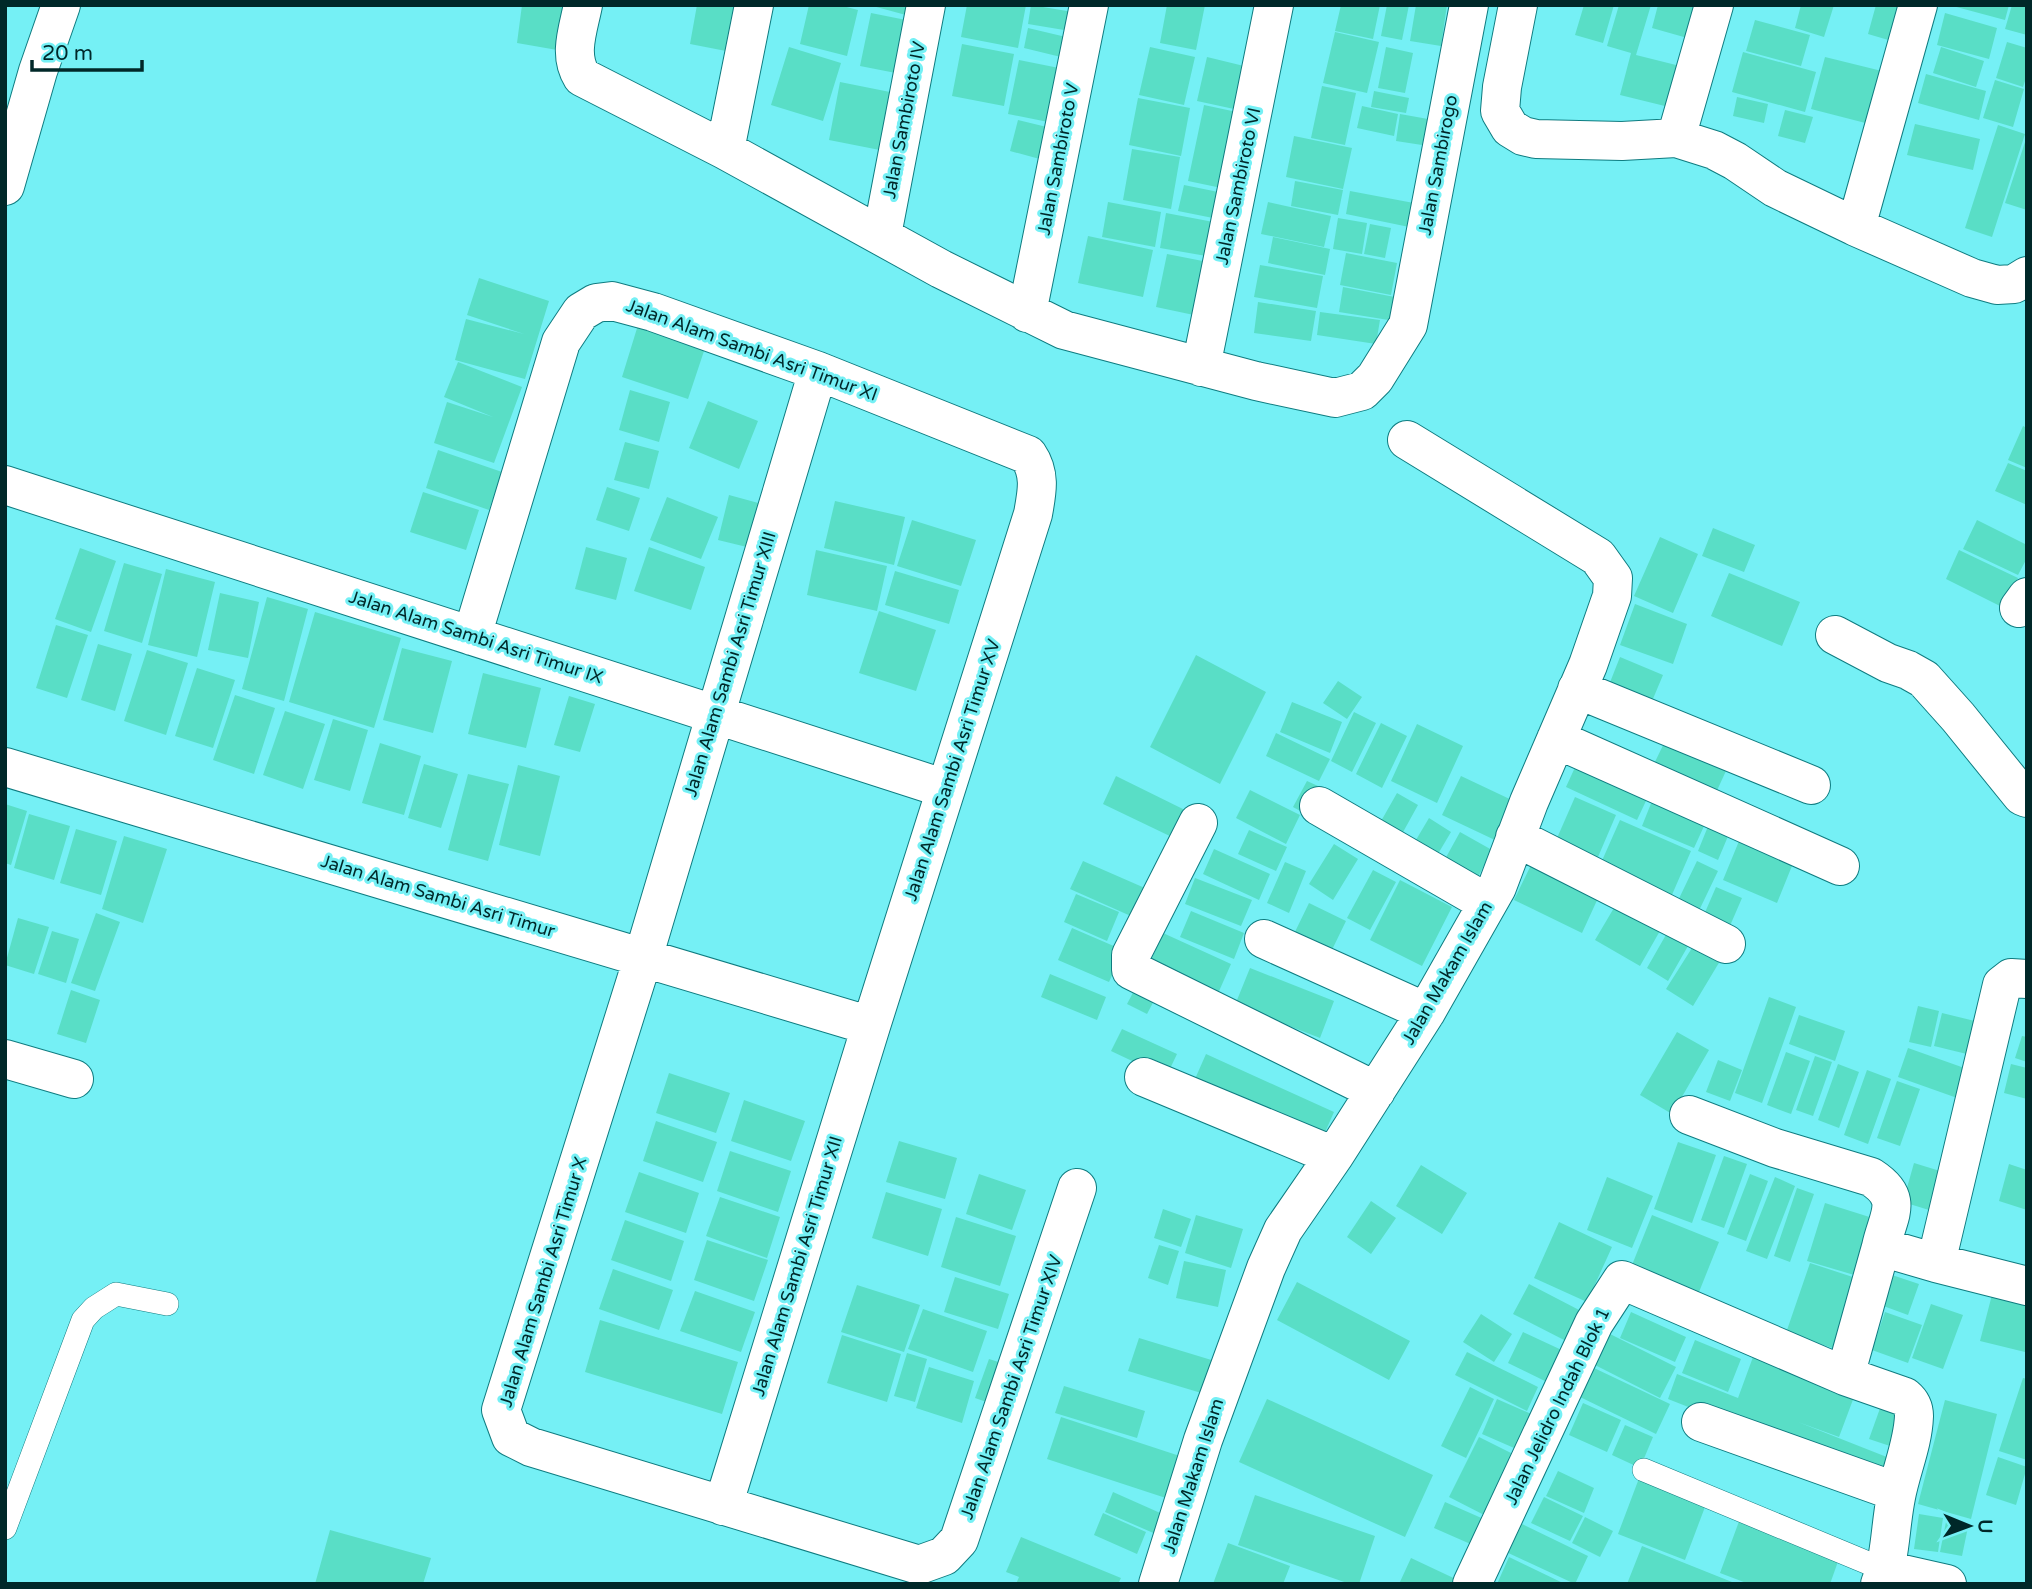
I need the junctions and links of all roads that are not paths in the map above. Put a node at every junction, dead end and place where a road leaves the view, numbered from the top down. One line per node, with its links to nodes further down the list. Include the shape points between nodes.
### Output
1 (61, 5): 13 (street)
2 (583, 5): 12 (street, via 573,54 582,77)
3 (754, 5): 12 (street)
4 (926, 5): 15 (street, Jalan Sambiroto IV)
5 (1089, 5): 17 (street, Jalan Sambiroto V)
6 (1274, 5): 18 (street, Jalan Sambiroto VI)
7 (1469, 5): 18 (street, Jalan Sambirogo, via 1408,326 1375,378 1362,391 1335,398)
8 (1518, 5): 11 (street, via 1500,111 1510,128 1536,139)
9 (1714, 5): 11 (street)
10 (1918, 5): 14 (street)
11 (1676, 138): 14 (street, via 1714,150 1775,188)
12 (725, 150): 15 (street)
13 (5, 186)
14 (1856, 227): 16 (street, via 1972,278 1997,285 2014,284)
15 (882, 236): 17 (street)
16 (2027, 276)
17 (1027, 313): 18 (street, via 1064,330)
18 (1201, 367)
19 (818, 371): 22 (street, Jalan Alam Sambi Asri Timur XI, via 1027,455 1036,467 1038,484); 24 (street, Jalan Alam Sambi Asri Timur XI, via 612,301 581,312 561,342); 26 (street, Jalan Alam Sambi Asri Timur XIII)
20 (1407, 440): 25 (street, Jalan Makam Islam, via 1598,557 1613,578 1612,596)
21 (5, 485): 24 (street, Jalan Alam Sambi Asri Timur IX)
22 (1032, 514): 30 (street, Jalan Alam Sambi Asri Timur XV)
23 (1835, 635): 31 (street, via 1924,679)
24 (472, 636): 26 (street, Jalan Alam Sambi Asri Timur IX)
25 (1577, 690): 27 (street, Jalan Makam Islam); 29 (street)
26 (716, 714): 30 (street, Jalan Alam Sambi Asri Timur IX); 39 (street, Jalan Alam Sambi Asri Timur XIII)
27 (1556, 739): 34 (street, Jalan Makam Islam); 35 (street)
28 (5, 767): 39 (street, Jalan Alam Sambi Asri Timur)
29 (1811, 785)
30 (946, 789): 42 (street, Jalan Alam Sambi Asri Timur XV)
31 (2027, 798)
32 (1319, 806): 36 (street)
33 (1198, 823): 46 (street, via 1131,955 1131,970)
34 (1515, 837): 36 (street, Jalan Makam Islam); 38 (street)
35 (1840, 866)
36 (1487, 903): 41 (street, Jalan Makam Islam)
37 (1264, 939): 41 (street)
38 (1726, 944)
39 (643, 958): 42 (street, Jalan Alam Sambi Asri Timur); 58 (street, Jalan Alam Sambi Asri Timur X, via 501,1410 511,1437 531,1447)
40 (2027, 979): 51 (street, via 2011,978 2002,985)
41 (1426, 1012): 46 (street, Jalan Makam Islam)
42 (871, 1026): 58 (street, Jalan Alam Sambi Asri Timur XII)
43 (5, 1059): 45 (street)
44 (1144, 1077): 48 (street)
45 (74, 1079)
46 (1376, 1091): 48 (street, Jalan Makam Islam)
47 (1689, 1115): 50 (street, via 1878,1181 1885,1186 1892,1210)
48 (1334, 1156): 62 (street, Jalan Makam Islam, via 1283,1230 1266,1268 1203,1440)
49 (1077, 1188): 60 (street, Jalan Alam Sambi Asri Timur XIV, via 959,1540 944,1556)
50 (1881, 1247): 51 (street); 54 (street)
51 (1936, 1263): 52 (street)
52 (2027, 1286)
53 (167, 1304): 59 (lane, via 116,1294 83,1320)
54 (1845, 1376): 57 (street, Jalan Jelidro Indah Blok 1, via 1911,1403 1914,1414); 63 (street, Jalan Jelidro Indah Blok 1, via 1614,1276)
55 (1701, 1422): 57 (street)
56 (1644, 1470): 61 (lane)
57 (1897, 1492): 61 (street)
58 (723, 1506): 60 (street, Jalan Alam Sambi Asri Timur X)
59 (5, 1528)
60 (919, 1565)
61 (1882, 1577): 64 (street)
62 (1158, 1584)
63 (1472, 1584)
64 (1947, 1584)

